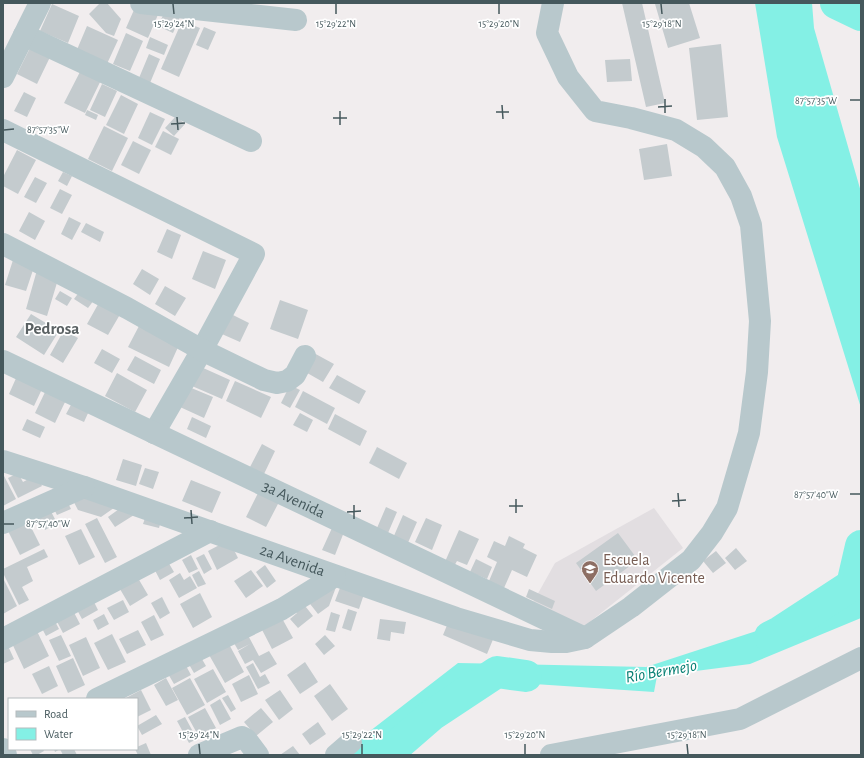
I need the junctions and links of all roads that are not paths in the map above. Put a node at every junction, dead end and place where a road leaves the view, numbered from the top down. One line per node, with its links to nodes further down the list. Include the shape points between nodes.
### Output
1 (40, 3): 5 (street)
2 (141, 3): 4 (street)
3 (553, 3): 19 (street, via 547,33 568,77 595,111 676,130 704,146 725,167 741,196 752,225 760,322 749,433 726,508 712,533 691,560)
4 (296, 20)
5 (24, 34): 6 (street); 8 (street)
6 (3, 78)
7 (3, 130): 10 (street, via 254,254)
8 (251, 141)
9 (3, 244): 10 (street)
10 (202, 350): 11 (street, via 264,380 277,383 287,381 295,375); 13 (street)
11 (305, 356)
12 (3, 361): 13 (street, 3a Avenida)
13 (154, 433): 19 (street, 3a Avenida)
14 (3, 461): 15 (street, 2a Avenida)
15 (84, 487): 16 (street); 17 (street, 2a Avenida)
16 (3, 523)
17 (210, 531): 18 (street, 2a Avenida); 20 (street)
18 (335, 576): 19 (street, 2a Avenida, via 456,618 530,640 566,642); 22 (street, via 282,609)
19 (585, 638)
20 (3, 639)
21 (861, 658): 27 (street, via 740,719)
22 (99, 698)
23 (3, 749): 24 (street)
24 (6, 755)
25 (199, 755): 26 (street, via 242,737)
26 (258, 755)
27 (551, 755)

